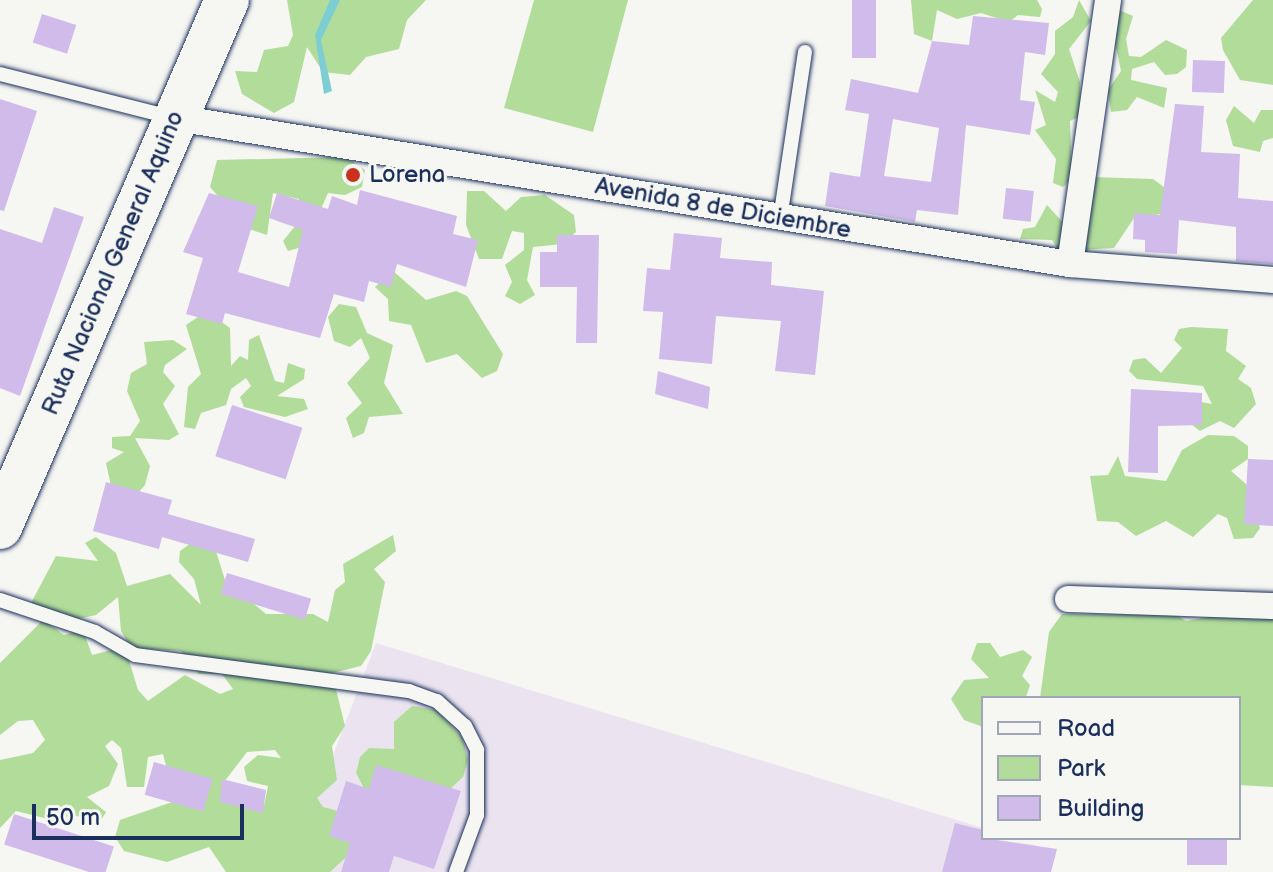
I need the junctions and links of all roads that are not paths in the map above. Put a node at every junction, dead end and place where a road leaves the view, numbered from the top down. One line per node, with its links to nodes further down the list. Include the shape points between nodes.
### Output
1 (227, 0): 5 (highway, Ruta Nacional General Aquino)
2 (1108, 0): 7 (street)
3 (805, 52): 6 (lane)
4 (0, 74): 5 (lane)
5 (176, 118): 6 (street, Avenida 8 de Diciembre); 9 (highway, Ruta Nacional General Aquino)
6 (780, 219): 7 (street, Avenida 8 de Diciembre)
7 (1070, 264): 8 (street, Avenida 8 de Diciembre)
8 (1273, 280)
9 (1, 524)
10 (1068, 599): 12 (street)
11 (0, 600): 13 (lane, via 95,632 135,655 409,691 437,701 465,726 477,750 477,815)
12 (1273, 606)
13 (456, 872)

